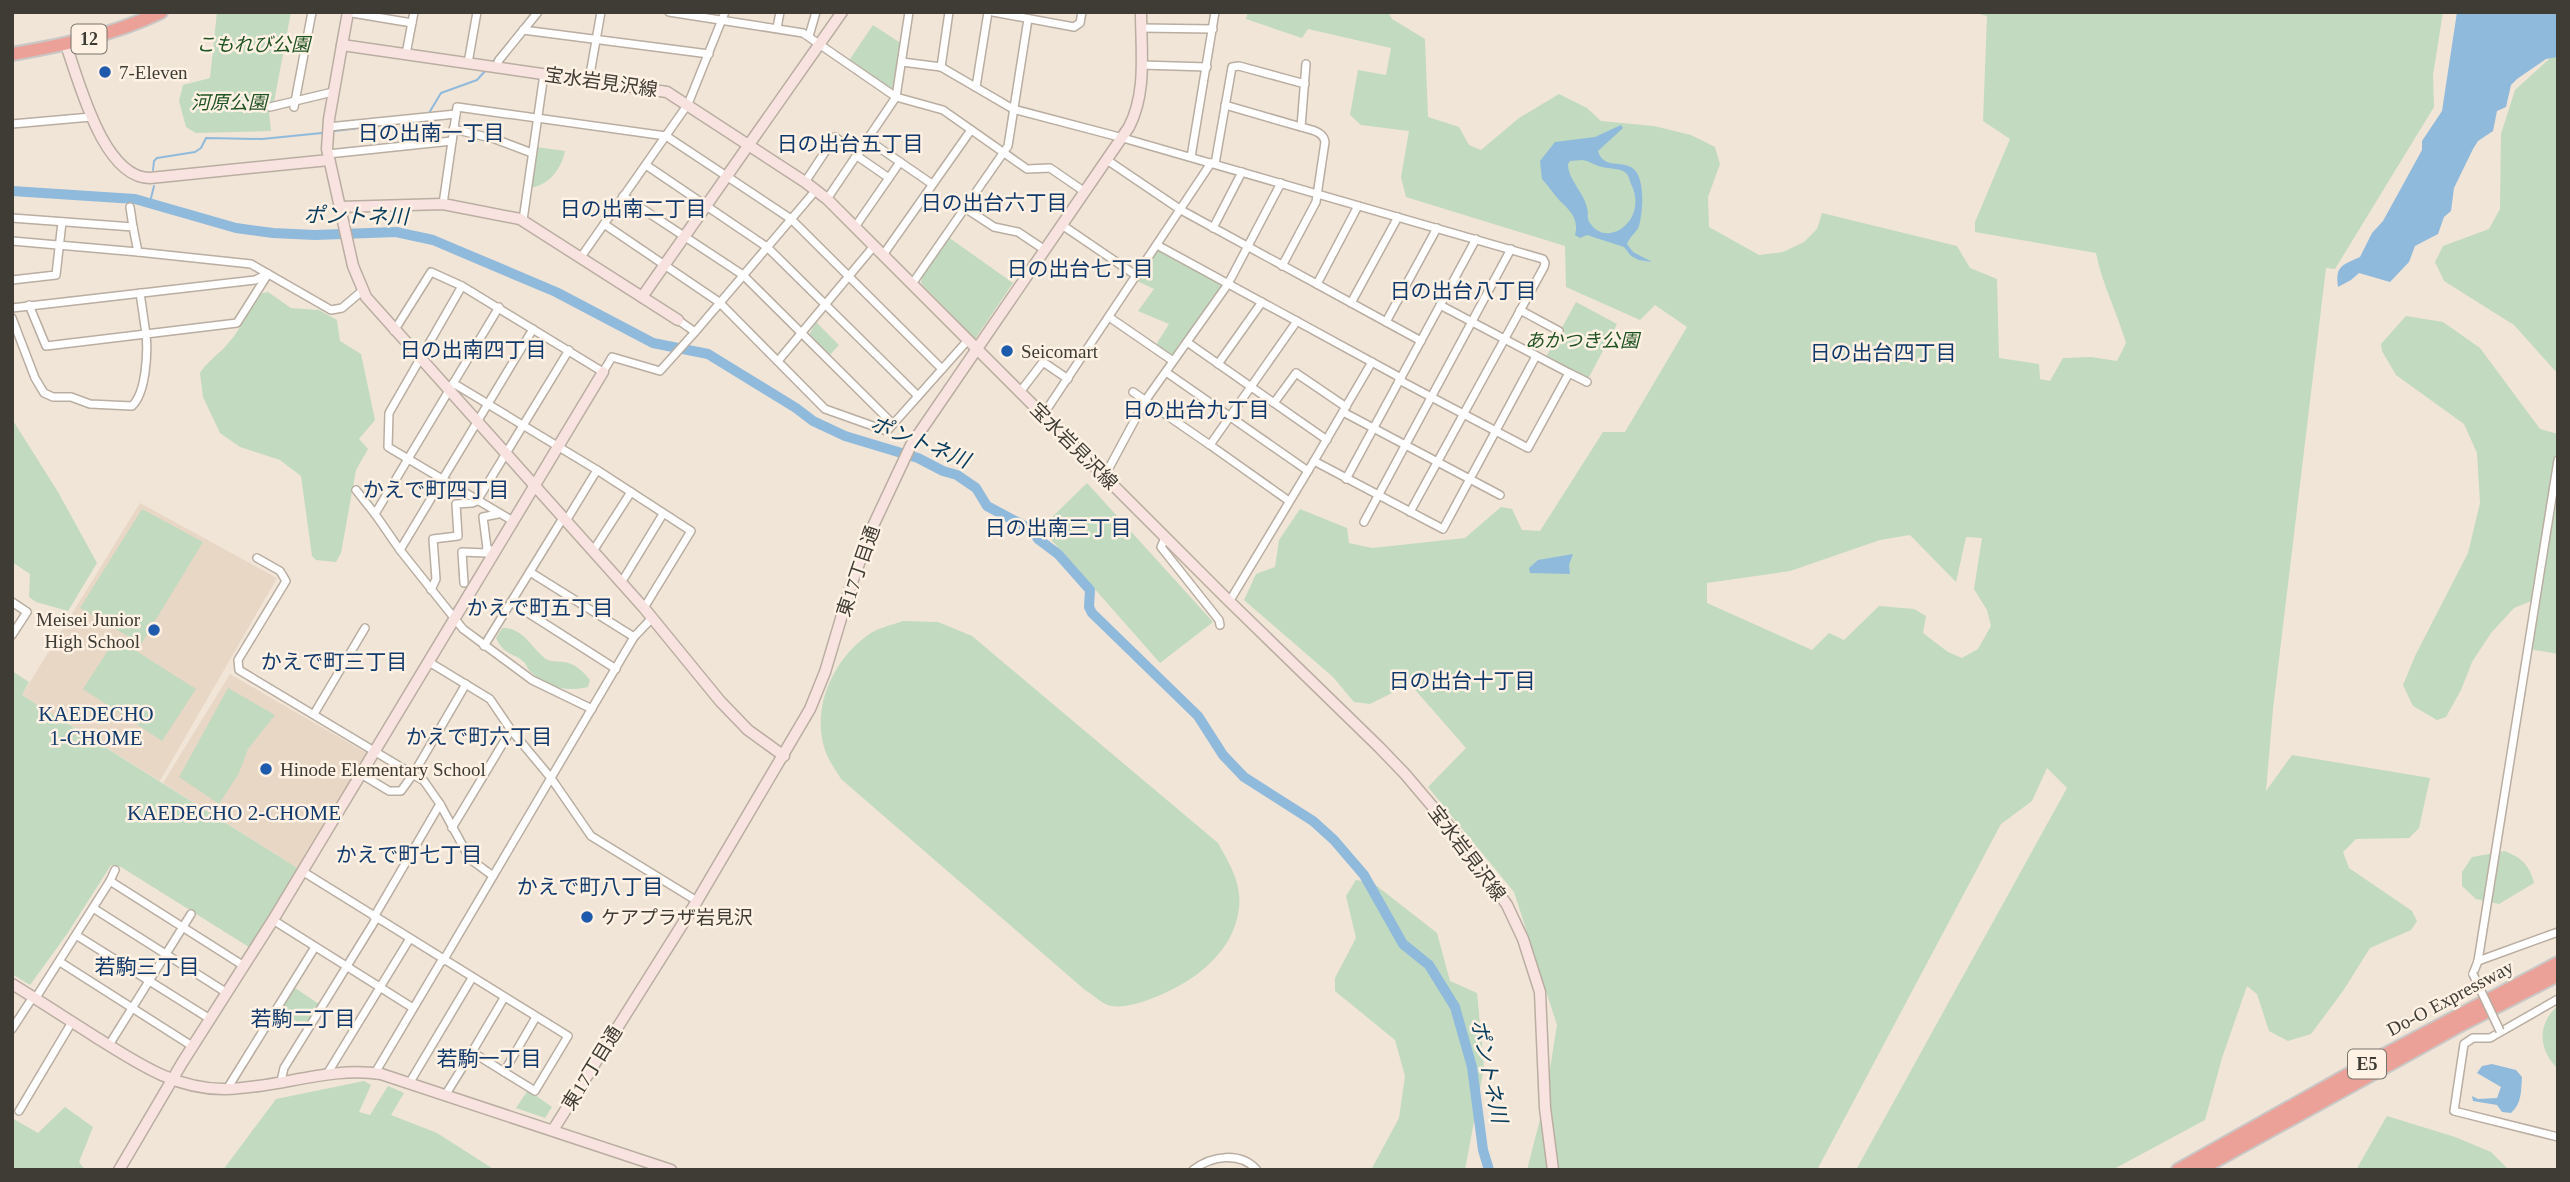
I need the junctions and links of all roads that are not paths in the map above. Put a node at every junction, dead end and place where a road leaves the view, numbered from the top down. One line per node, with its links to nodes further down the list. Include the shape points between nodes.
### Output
1 (162, 12): 28 (highway, 12, via 116,32)
2 (312, 12): 46 (street)
3 (347, 12): 20 (street); 29 (street)
4 (414, 12): 20 (street)
5 (477, 12): 34 (street)
6 (538, 12): 24 (street)
7 (601, 12): 26 (street)
8 (669, 12): 18 (street)
9 (780, 12): 21 (street)
10 (816, 12): 25 (street)
11 (842, 12): 27 (street)
12 (909, 12): 33 (street)
13 (949, 12): 39 (street)
14 (990, 12): 19 (street); 43 (street)
15 (1082, 12): 19 (street, via 1077,27)
16 (1141, 12): 22 (street, 東17丁目通)
17 (1216, 12): 23 (street)
18 (724, 16): 21 (street); 32 (street)
19 (1028, 19): 50 (street)
20 (412, 23): 31 (street)
21 (777, 28): 25 (street)
22 (1141, 29): 23 (street); 36 (street, 東17丁目通)
23 (1213, 29): 37 (street)
24 (523, 30): 26 (street); 38 (street)
25 (809, 36): 27 (street)
26 (597, 39): 32 (street); 41 (street)
27 (820, 44): 45 (street); 63 (street)
28 (66, 45): 30 (highway, 12); 52 (street)
29 (342, 46): 31 (street, 宝水岩見沢線); 44 (street)
30 (12, 54)
31 (406, 54): 34 (street, 宝水岩見沢線)
32 (709, 54): 47 (street)
33 (902, 62): 39 (street); 45 (street)
34 (468, 63): 38 (street, 宝水岩見沢線)
35 (1306, 64): 42 (street)
36 (1141, 65): 37 (street); 60 (street, 東17丁目通, via 1139,102)
37 (1208, 66): 68 (street)
38 (491, 67): 40 (street, 宝水岩見沢線)
39 (941, 67): 43 (street)
40 (544, 74): 41 (street, 宝水岩見沢線); 53 (street)
41 (589, 80): 47 (street, 宝水岩見沢線, via 663,91)
42 (1305, 84): 48 (street, via 1235,66 1230,70); 56 (street)
43 (976, 87): 50 (street)
44 (333, 92): 46 (street); 55 (street)
45 (896, 97): 58 (street, via 937,107); 61 (street)
46 (295, 104): 49 (street)
47 (688, 104): 59 (street); 63 (street, 宝水岩見沢線)
48 (1225, 105): 56 (street); 71 (street)
49 (270, 107)
50 (1013, 109): 60 (street); 64 (street, via 1008,146)
51 (456, 114): 53 (street, via 457,107); 55 (street); 57 (street)
52 (91, 117): 54 (street); 67 (street, via 126,170 142,178)
53 (537, 119): 59 (street); 65 (street)
54 (12, 124)
55 (328, 127): 67 (street)
56 (1301, 127): 81 (street, via 1325,138)
57 (453, 129): 62 (street); 65 (street)
58 (971, 130): 64 (street); 78 (street)
59 (666, 136): 72 (street); 74 (street)
60 (1123, 138): 68 (street); 69 (street, 東17丁目通)
61 (868, 140): 66 (street); 70 (street)
62 (452, 141): 67 (street); 84 (street)
63 (748, 145): 74 (street); 76 (street, 宝水岩見沢線)
64 (1003, 152): 80 (street, via 1027,169 1054,170); 89 (street)
65 (532, 153): 94 (street)
66 (858, 155): 75 (street); 76 (street, via 835,137); 83 (street)
67 (329, 157): 88 (street)
68 (1191, 158): 71 (street)
69 (1107, 160): 80 (street, 東17丁目通); 90 (street)
70 (900, 162): 75 (street); 78 (street)
71 (1213, 164): 73 (street); 90 (street)
72 (646, 165): 82 (street); 85 (street)
73 (1242, 172): 77 (street); 100 (street)
74 (727, 176): 85 (street); 93 (street)
75 (889, 178): 99 (street)
76 (805, 182): 79 (street, 宝水岩見沢線)
77 (1281, 183): 81 (street); 109 (street)
78 (932, 184): 113 (street)
79 (816, 190): 83 (street, 宝水岩見沢線); 93 (street)
80 (1085, 191): 97 (street, 東17丁目通)
81 (1318, 194): 86 (street); 116 (street)
82 (624, 196): 96 (street); 102 (street)
83 (827, 200): 99 (street, 宝水岩見沢線)
84 (443, 204): 88 (street); 94 (street)
85 (706, 206): 102 (street); 108 (street)
86 (1358, 206): 91 (street); 124 (street)
87 (130, 207): 98 (street)
88 (340, 207): 126 (street)
89 (965, 208): 111 (street); 122 (street)
90 (1181, 210): 100 (street); 106 (street)
91 (1398, 217): 101 (street); 131 (street)
92 (12, 218): 95 (street)
93 (791, 219): 108 (street); 119 (street)
94 (523, 220): 114 (street)
95 (62, 222): 98 (street); 105 (street)
96 (604, 224): 114 (street); 115 (street)
97 (1062, 225): 111 (street, 東17丁目通); 120 (street)
98 (134, 227): 112 (street)
99 (855, 227): 107 (street, 宝水岩見沢線)
100 (1213, 228): 109 (street)
101 (1437, 228): 103 (street); 143 (street)
102 (685, 236): 115 (street); 118 (street)
103 (1476, 239): 110 (street); 133 (street)
104 (12, 241): 105 (street)
105 (61, 245): 112 (street); 121 (street, via 57,275)
106 (1157, 245): 120 (street); 123 (street)
107 (874, 246): 113 (street, 宝水岩見沢線); 119 (street)
108 (767, 247): 118 (street); 132 (street)
109 (1247, 247): 116 (street); 123 (street)
110 (1511, 249): 137 (street, via 1540,257 1545,263); 142 (street)
111 (1045, 250): 154 (street, 東17丁目通)
112 (138, 252): 117 (street, via 246,263)
113 (883, 255): 122 (street, 宝水岩見沢線)
114 (581, 257): 128 (street)
115 (664, 265): 128 (street); 129 (street)
116 (1282, 266): 124 (street)
117 (268, 274): 126 (street, via 331,310 342,308); 127 (street, via 255,280); 149 (street, via 237,323)
118 (743, 275): 129 (street); 148 (street)
119 (849, 276): 132 (street); 162 (street)
120 (1136, 276): 138 (street)
121 (12, 280)
122 (912, 284): 151 (street, 宝水岩見沢線)
123 (1228, 284): 130 (street); 152 (street)
124 (1317, 284): 131 (street)
125 (463, 286): 135 (street); 145 (street, via 430,272); 157 (street)
126 (362, 291): 145 (street)
127 (141, 293): 134 (street); 149 (street)
128 (642, 297): 140 (street)
129 (719, 302): 147 (street); 158 (street)
130 (1262, 302): 141 (street); 161 (street)
131 (1351, 303): 143 (street)
132 (825, 304): 148 (street); 173 (street)
133 (1440, 304): 142 (street); 153 (street)
134 (30, 305): 136 (street); 149 (street, via 46,346)
135 (499, 307): 144 (street); 170 (street)
136 (12, 308)
137 (1520, 310): 146 (street); 150 (street)
138 (1109, 317): 159 (street); 166 (street)
139 (12, 318): 149 (street, via 42,390 53,397 90,404 135,404 147,358)
140 (678, 320): 147 (street)
141 (1297, 321): 160 (street); 169 (street)
142 (1472, 321): 150 (street); 174 (street)
143 (1386, 322): 153 (street)
144 (533, 328): 155 (street); 177 (street)
145 (394, 331): 157 (street)
146 (1559, 331)
147 (695, 332): 163 (street, via 660,371 612,357)
148 (802, 333): 158 (street); 183 (street)
149 (146, 334)
150 (1505, 339): 156 (street); 179 (street)
151 (968, 340): 154 (street, 宝水岩見沢線); 162 (street)
152 (1187, 341): 159 (street); 161 (street)
153 (1421, 341): 167 (street)
154 (976, 348): 171 (street, 宝水岩見沢線); 245 (street, 東17丁目通, via 896,473 851,585 825,672)
155 (569, 351): 163 (street); 184 (street)
156 (1536, 356): 165 (street); 186 (street)
157 (419, 358): 170 (street); 192 (street, via 389,413 388,447)
158 (778, 361): 183 (street, via 825,409 887,431)
159 (1173, 361): 164 (street)
160 (1372, 362): 167 (street); 178 (street)
161 (1218, 364): 169 (street)
162 (942, 369): 173 (street)
163 (603, 372): 190 (street)
164 (1166, 372): 175 (street); 181 (street)
165 (1569, 373): 168 (street); 186 (street, via 1528,447)
166 (1068, 379): 171 (street, via 1043,362); 180 (street)
167 (1400, 379): 174 (street); 185 (street)
168 (1587, 382)
169 (1251, 386): 176 (street); 181 (street)
170 (451, 387): 177 (street); 182 (street); 192 (street)
171 (1020, 392): 180 (street, 宝水岩見沢線)
172 (1133, 392): 175 (street)
173 (918, 397): 183 (street)
174 (1432, 397): 179 (street); 189 (street)
175 (1145, 401): 188 (street); 198 (street)
176 (1274, 403): 178 (street, via 1296,373); 187 (street)
177 (488, 404): 182 (street); 184 (street)
178 (1345, 409): 185 (street); 187 (street)
179 (1464, 414): 186 (street); 195 (street)
180 (1043, 415): 198 (street, 宝水岩見沢線)
181 (1230, 416): 188 (street); 197 (street)
182 (477, 423): 191 (street); 200 (street)
183 (893, 424)
184 (523, 426): 190 (street); 191 (street)
185 (1373, 428): 189 (street); 199 (street)
186 (1496, 431): 201 (street)
187 (1327, 440): 194 (street)
188 (1210, 445): 208 (street)
189 (1406, 445): 195 (street); 206 (street)
190 (557, 447): 196 (street); 202 (street)
191 (505, 454): 202 (street); 207 (street)
192 (407, 459): 200 (street); 211 (street)
193 (2558, 460): 267 (street)
194 (1314, 461): 197 (street); 199 (street)
195 (1437, 463): 201 (street); 209 (street)
196 (597, 470): 204 (street); 213 (street)
197 (1308, 471): 208 (street)
198 (1103, 474): 217 (street, 宝水岩見沢線)
199 (1346, 479): 206 (street)
200 (442, 480): 207 (street); 218 (street)
201 (1471, 480): 205 (street); 209 (street, via 1443,529)
202 (534, 486): 213 (street); 214 (street)
203 (356, 491): 211 (street)
204 (631, 492): 212 (street); 220 (street)
205 (1500, 495)
206 (1379, 496): 209 (street); 215 (street)
207 (477, 500): 210 (street); 216 (street, via 456,503)
208 (1289, 501): 229 (street)
209 (1410, 512)
210 (499, 513): 214 (street); 219 (street, via 483,517)
211 (375, 514): 218 (street)
212 (663, 514): 225 (street); 230 (street, via 691,531)
213 (564, 519): 220 (street); 223 (street)
214 (513, 521): 219 (street)
215 (1364, 522)
216 (458, 536): 221 (street); 226 (street, via 433,539 436,579)
217 (1165, 538): 229 (street, 宝水岩見沢線); 233 (street, via 1161,547)
218 (400, 550): 226 (street)
219 (490, 551): 221 (street); 232 (street)
220 (593, 551): 225 (street)
221 (463, 552): 224 (street)
222 (257, 558): 242 (street, via 280,571 286,581 237,667)
223 (530, 572): 228 (street); 236 (street)
224 (464, 583)
225 (621, 583): 230 (street)
226 (431, 590): 232 (street)
227 (12, 602): 235 (street, via 27,611)
228 (511, 602): 237 (street); 239 (street)
229 (1230, 602): 306 (street, 宝水岩見沢線, via 1405,774 1466,846 1507,905 1540,992)
230 (644, 608): 231 (street)
231 (652, 618): 236 (street); 245 (street, via 748,730)
232 (454, 620): 237 (street); 238 (street)
233 (1220, 625)
234 (365, 628): 242 (street)
235 (12, 635)
236 (634, 638): 239 (street)
237 (484, 646): 241 (street, via 532,680)
238 (429, 662): 240 (street); 244 (street)
239 (616, 669): 241 (street)
240 (466, 684): 243 (street, via 490,699); 246 (street)
241 (592, 709): 248 (street)
242 (314, 714): 244 (street)
243 (511, 730): 248 (street); 250 (street)
244 (376, 750): 246 (street); 247 (street)
245 (784, 757): 255 (street, 東17丁目通)
246 (414, 773): 247 (street, via 397,792); 249 (street)
247 (361, 774): 252 (street)
248 (551, 778): 253 (street); 255 (street, via 591,836)
249 (440, 804): 250 (street); 258 (street)
250 (452, 828): 253 (street, via 470,859)
251 (115, 870): 254 (street)
252 (302, 871): 258 (street); 259 (street)
253 (493, 876): 266 (street)
254 (110, 881): 256 (street); 260 (street)
255 (697, 901): 300 (street, 東17丁目通)
256 (93, 908): 262 (street); 265 (street)
257 (191, 915): 260 (street)
258 (375, 918): 263 (street); 271 (street)
259 (273, 919): 264 (street); 270 (street)
260 (183, 928): 265 (street); 270 (street)
261 (2558, 932): 267 (street)
262 (76, 935): 268 (street); 274 (street)
263 (409, 940): 266 (street); 276 (street)
264 (315, 947): 271 (street); 297 (street)
265 (167, 954): 274 (street); 277 (street)
266 (442, 960): 273 (street); 281 (street)
267 (2478, 961): 287 (street, bridge, via 2473,974)
268 (60, 962): 278 (street); 282 (street)
269 (2558, 963): 307 (highway, Do-O Expressway / E5)
270 (244, 966): 277 (street)
271 (347, 967): 276 (street); 295 (street, via 284,1068)
272 (2558, 975): 308 (highway, Do-O Expressway / E5)
273 (472, 978): 279 (street); 296 (street)
274 (149, 981): 282 (street); 284 (street)
275 (12, 984): 278 (street)
276 (380, 988): 281 (street); 293 (street)
277 (227, 992): 284 (street)
278 (34, 998): 285 (street); 286 (street)
279 (504, 998): 283 (street); 290 (street)
280 (2558, 999): 287 (street)
281 (412, 1008): 292 (street)
282 (132, 1009): 288 (street); 289 (street)
283 (536, 1017): 291 (street); 291 (street, via 568,1036 535,1091)
284 (210, 1019): 289 (street)
285 (72, 1022): 288 (street); 299 (street)
286 (12, 1029)
287 (2500, 1031): 301 (street, via 2464,1044 2454,1111)
288 (109, 1045): 294 (street)
289 (192, 1046): 294 (street)
290 (472, 1052): 291 (street); 298 (street)
291 (504, 1072)
292 (375, 1073): 293 (street); 296 (street)
293 (327, 1074): 295 (street)
294 (172, 1081): 297 (street); 302 (street)
295 (281, 1081): 297 (street)
296 (411, 1082): 298 (street)
297 (227, 1089)
298 (446, 1094): 300 (street)
299 (19, 1111)
300 (553, 1130): 303 (street)
301 (2558, 1137)
302 (119, 1170)
303 (671, 1170)
304 (1194, 1170): 305 (street, via 1206,1160 1227,1157)
305 (1257, 1170)
306 (1553, 1170)
307 (2178, 1170)
308 (2199, 1170)

